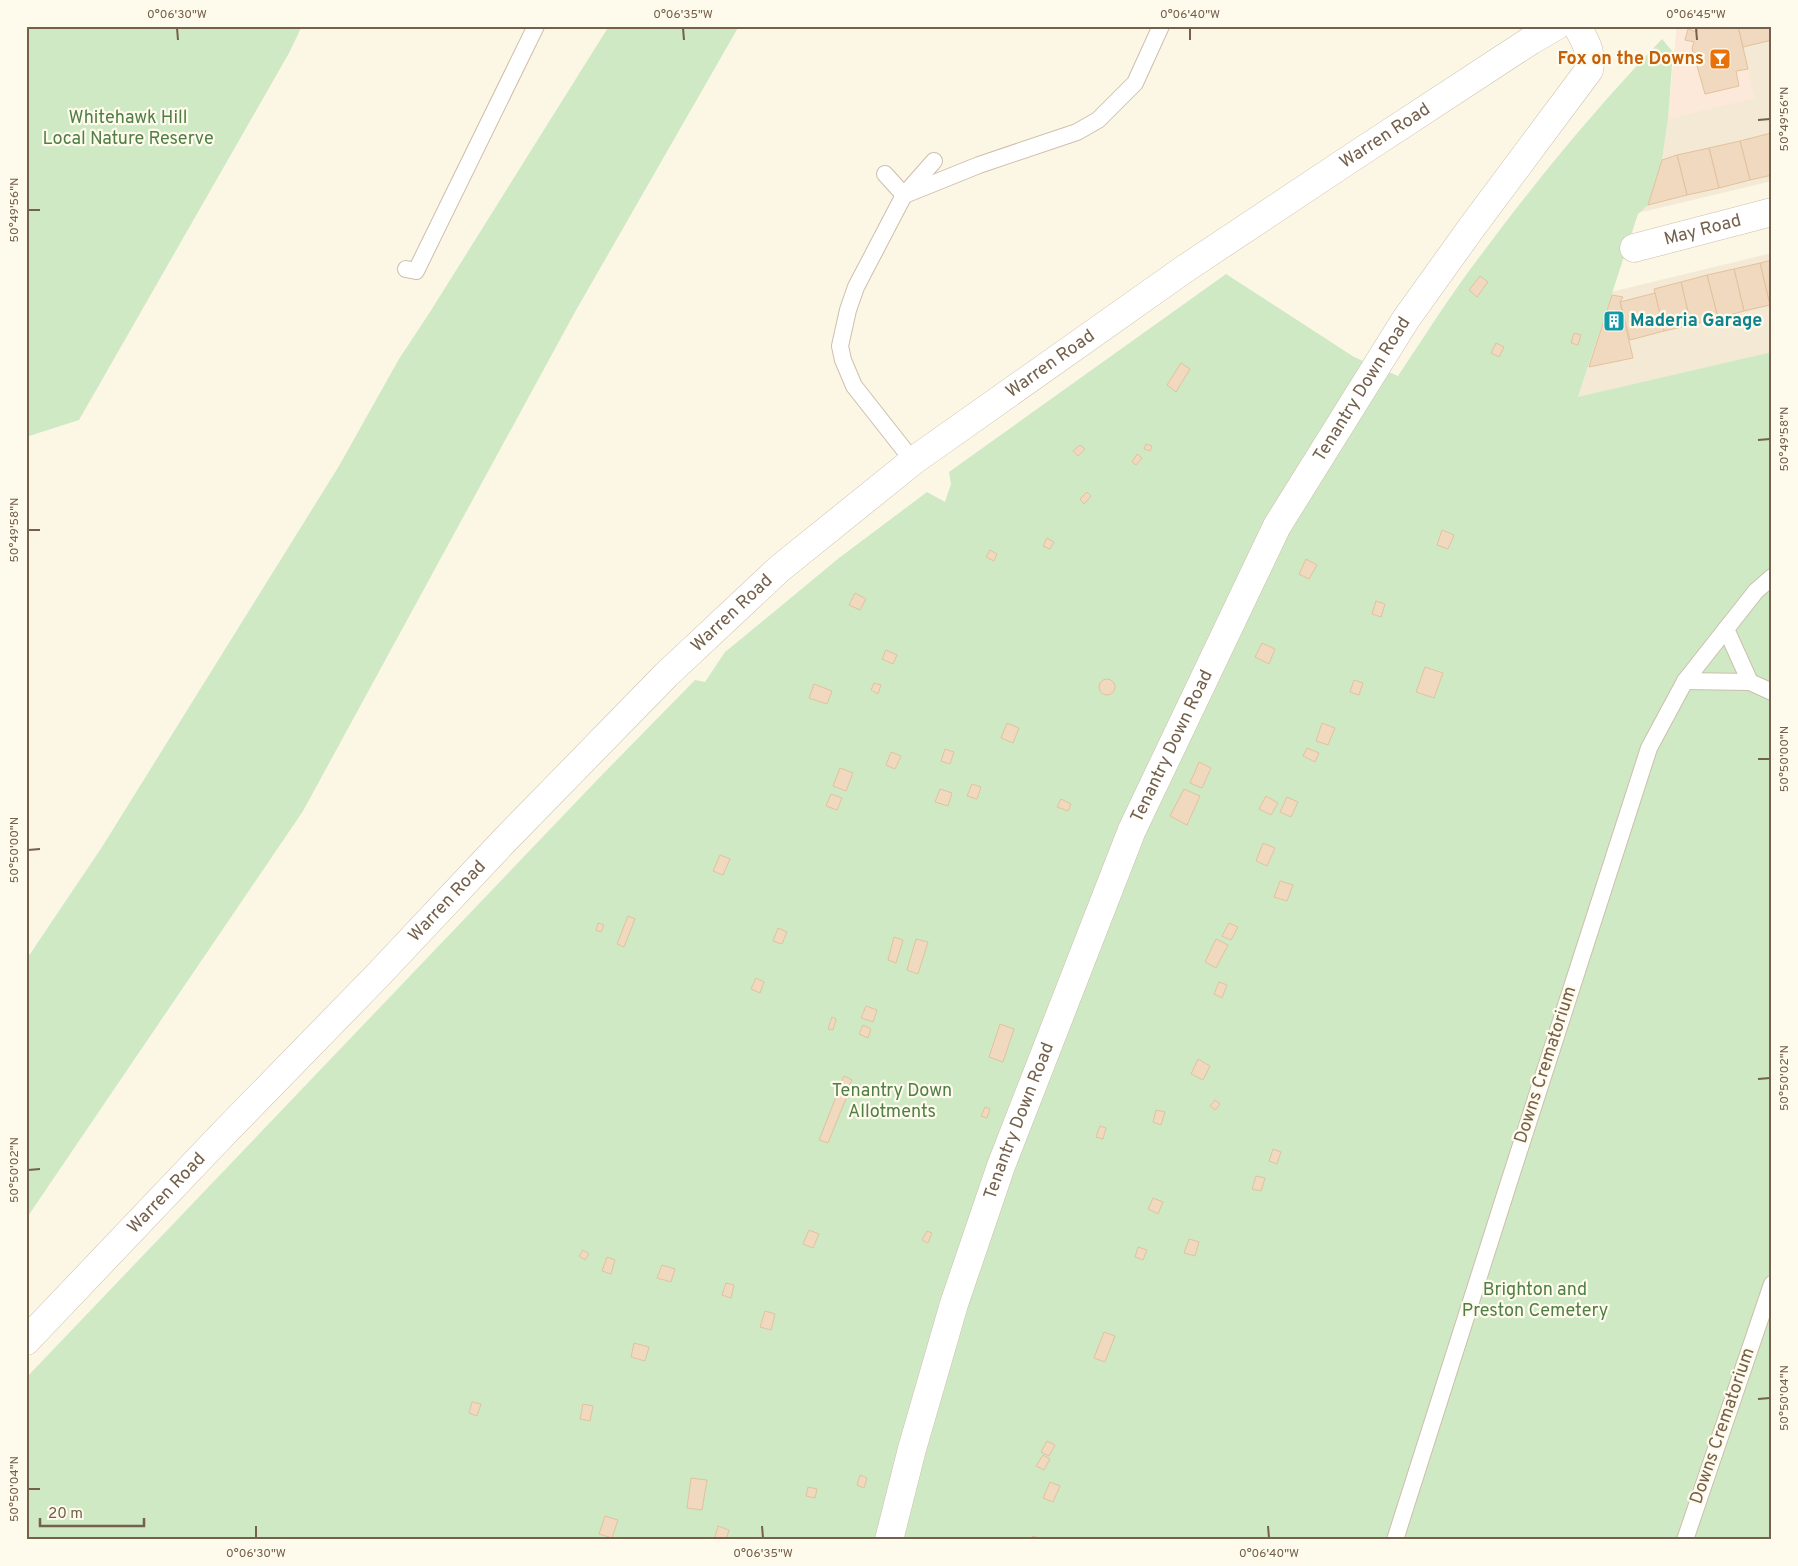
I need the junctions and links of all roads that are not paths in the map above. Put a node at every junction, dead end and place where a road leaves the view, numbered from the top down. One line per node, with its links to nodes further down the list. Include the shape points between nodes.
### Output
1 (536, 26): 11 (lane, via 416,271)
2 (1162, 26): 8 (lane, via 1135,83 1098,120 1077,132 978,165)
3 (1556, 26): 5 (street, Warren Road)
4 (1577, 26): 20 (street, Tenantry Down Road, via 1590,55 1589,70 1406,319 1277,526 1132,830 1002,1166 954,1304)
5 (1529, 34): 12 (street, Warren Road, via 1362,151 1186,268)
6 (934, 161): 8 (lane)
7 (885, 174): 8 (lane)
8 (904, 195): 12 (lane, via 856,287 840,346 854,386)
9 (1772, 212): 10 (street, May Road)
10 (1634, 248)
11 (406, 269)
12 (913, 461): 19 (street, Warren Road, via 779,569 666,675)
13 (1772, 577): 14 (lane, Downs Crematorium, via 1756,591)
14 (1726, 629): 15 (lane, Downs Crematorium); 16 (lane)
15 (1685, 681): 16 (lane); 21 (lane, Downs Crematorium, via 1649,748)
16 (1750, 682): 17 (lane)
17 (1772, 692)
18 (1772, 1284): 22 (lane, Downs Crematorium)
19 (26, 1341)
20 (889, 1540)
21 (1395, 1540)
22 (1685, 1540)

